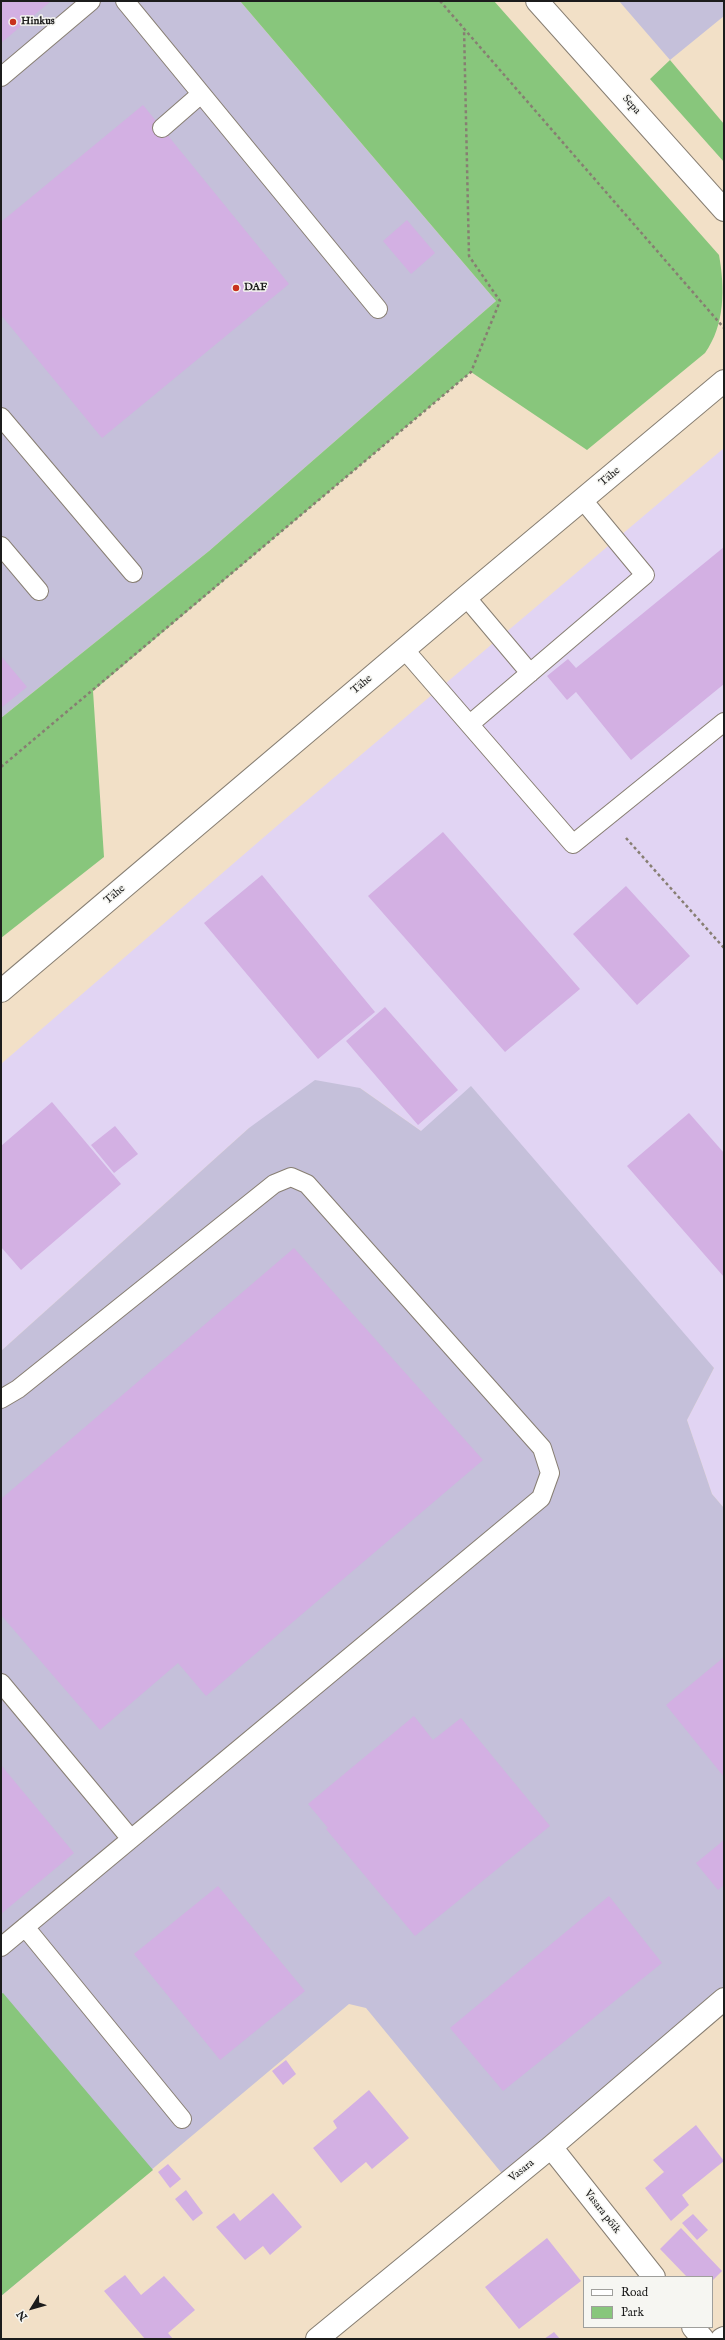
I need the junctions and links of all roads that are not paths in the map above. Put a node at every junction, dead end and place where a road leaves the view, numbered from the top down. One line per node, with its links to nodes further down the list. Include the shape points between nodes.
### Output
1 (91, 1): 4 (lane)
2 (125, 1): 5 (lane)
3 (537, 1): 7 (street, Sepa)
4 (1, 77)
5 (201, 94): 6 (lane); 8 (lane)
6 (162, 128)
7 (724, 210)
8 (378, 309)
9 (724, 381): 11 (street, Tähe)
10 (1, 417): 13 (lane)
11 (582, 499): 15 (street, Tähe); 17 (lane, via 645,575)
12 (1, 546): 14 (lane)
13 (133, 573)
14 (39, 591)
15 (466, 597): 16 (street, Tähe); 17 (lane)
16 (404, 649): 19 (lane); 20 (street, Tähe)
17 (530, 673): 19 (lane)
18 (724, 722): 19 (lane, via 573,844)
19 (470, 724)
20 (1, 991)
21 (1, 1399): 23 (lane, via 18,1389 274,1184 291,1177 307,1184 542,1448 550,1473 541,1498)
22 (1, 1683): 23 (lane)
23 (131, 1839): 24 (lane)
24 (25, 1927): 25 (lane); 27 (lane)
25 (1, 1947)
26 (724, 1999): 28 (street, Vasara)
27 (182, 2120)
28 (551, 2147): 29 (street, Vasara põik); 31 (street, Vasara)
29 (653, 2276)
30 (694, 2328): 32 (street)
31 (317, 2339)
32 (703, 2339)

